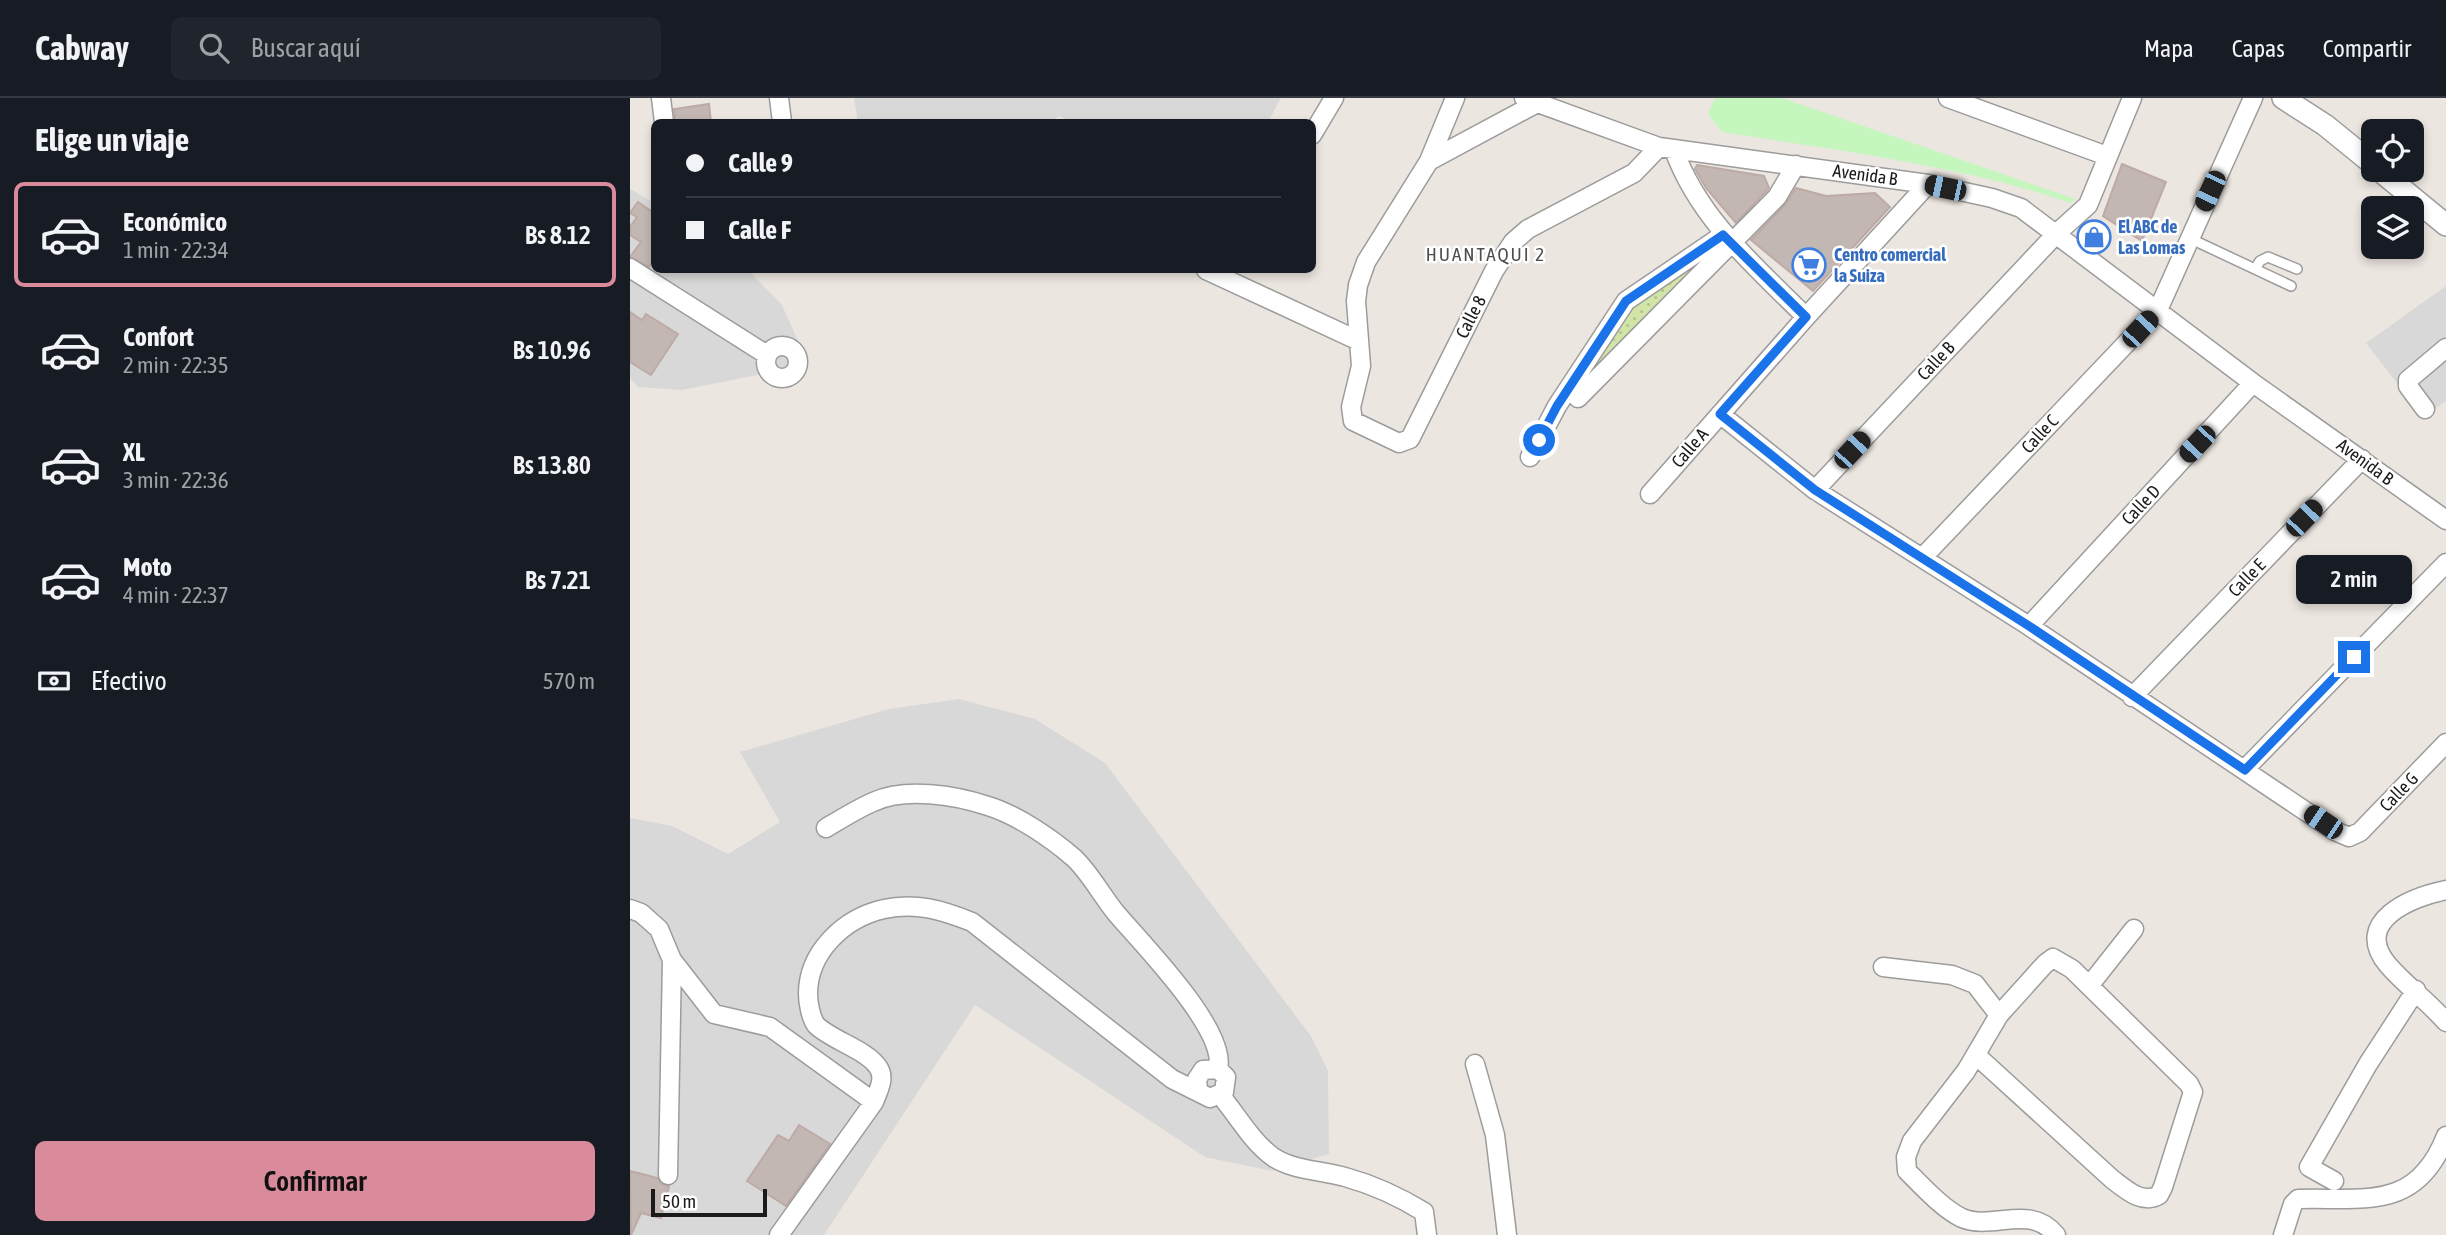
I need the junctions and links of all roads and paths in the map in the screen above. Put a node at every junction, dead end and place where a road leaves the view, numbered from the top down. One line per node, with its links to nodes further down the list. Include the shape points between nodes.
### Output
1 (661, 98): 11 (street)
2 (779, 98): 12 (street)
3 (1334, 98): 13 (street)
4 (1455, 98): 17 (street)
5 (1948, 98): 16 (street)
6 (2132, 98): 16 (street, Calle B)
7 (2253, 98): 23 (street)
8 (2283, 98): 15 (street)
9 (1530, 101): 10 (street, Avenida B); 17 (street)
10 (1564, 105): 14 (street, Avenida B)
11 (664, 119)
12 (782, 119)
13 (1316, 128)
14 (1666, 148): 18 (street, Avenida B); 24 (street); 34 (street, Calle 8, via 1634,173 1528,229 1513,242 1409,439 1399,443 1353,421 1351,407 1362,366)
15 (2361, 154)
16 (2107, 156): 22 (street, Calle B, via 2088,205)
17 (1429, 161): 34 (street, via 1366,262 1356,301)
18 (1796, 165): 20 (street, Avenida B); 24 (street, via 1777,197)
19 (2394, 182): 21 (street)
20 (1928, 184): 22 (street, Avenida B, via 2021,208); 33 (street, Calle A)
21 (2446, 225)
22 (2057, 233): 32 (street, Avenida B); 43 (street, Calle B)
23 (2189, 238): 26 (lane); 32 (street)
24 (1727, 239): 33 (street); 38 (street); 41 (street, via 1626,301 1557,406)
25 (630, 268): 36 (street)
26 (2255, 269): 27 (lane, via 2268,257); 30 (lane)
27 (2297, 269)
28 (1213, 273): 31 (street)
29 (1252, 273): 31 (street)
30 (2291, 286)
31 (1247, 288): 34 (street)
32 (2158, 310): 37 (street, Avenida B); 46 (street, Calle C)
33 (1806, 317): 40 (street, Calle A)
34 (1359, 341)
35 (2446, 348): 39 (street, via 2408,380 2407,386)
36 (767, 355)
37 (2253, 383): 42 (street, Avenida B); 48 (street, Calle D)
38 (1578, 398)
39 (2425, 409)
40 (1720, 414): 43 (street); 44 (street, Calle A)
41 (1530, 457)
42 (2362, 459): 45 (street, Avenida B); 49 (street, Calle E)
43 (1815, 490): 46 (street)
44 (1650, 494)
45 (2446, 520)
46 (1922, 558): 48 (street)
47 (2446, 563): 51 (street)
48 (2029, 626): 49 (street)
49 (2132, 697): 51 (street)
50 (2446, 743): 51 (street, Calle G, via 2360,832 2349,837)
51 (2245, 770)
52 (826, 828): 64 (street, via 875,800 937,795 989,806 1024,823 1074,859 1164,967 1216,1044 1221,1060)
53 (2446, 890): 59 (street, via 2421,895 2393,910 2380,925 2378,949)
54 (630, 909): 56 (street, via 659,929)
55 (2134, 929): 58 (street)
56 (671, 960): 67 (street, via 714,1014 770,1027); 69 (street)
57 (1883, 967): 60 (street, via 1952,975 1975,984)
58 (2089, 986): 60 (street, via 2053,958); 62 (street, via 2193,1092 2159,1195 2133,1194 2112,1179)
59 (2416, 990): 61 (street); 70 (street, via 2309,1167)
60 (1999, 1015): 62 (street)
61 (2446, 1022)
62 (1977, 1056): 71 (street, via 1912,1140 1907,1171 1961,1217 1977,1222 2025,1218 2035,1220)
63 (1475, 1064): 74 (street, via 1495,1135)
64 (1218, 1069): 65 (street, via 1203,1070 1197,1079); 66 (street, via 1227,1082)
65 (1198, 1089): 66 (street, via 1205,1097); 67 (street, via 1172,1079 972,922 942,910 905,905 870,912 842,928 813,962 808,984 815,1024 880,1069)
66 (1221, 1096): 73 (street, via 1275,1158 1392,1192 1424,1212)
67 (874, 1102): 72 (street)
68 (2446, 1136): 75 (street, via 2439,1155 2423,1175 2401,1192 2381,1198 2298,1199 2292,1204)
69 (668, 1175)
70 (2334, 1181)
71 (2049, 1234)
72 (779, 1235)
73 (1427, 1235)
74 (1507, 1235)
75 (2283, 1235)

